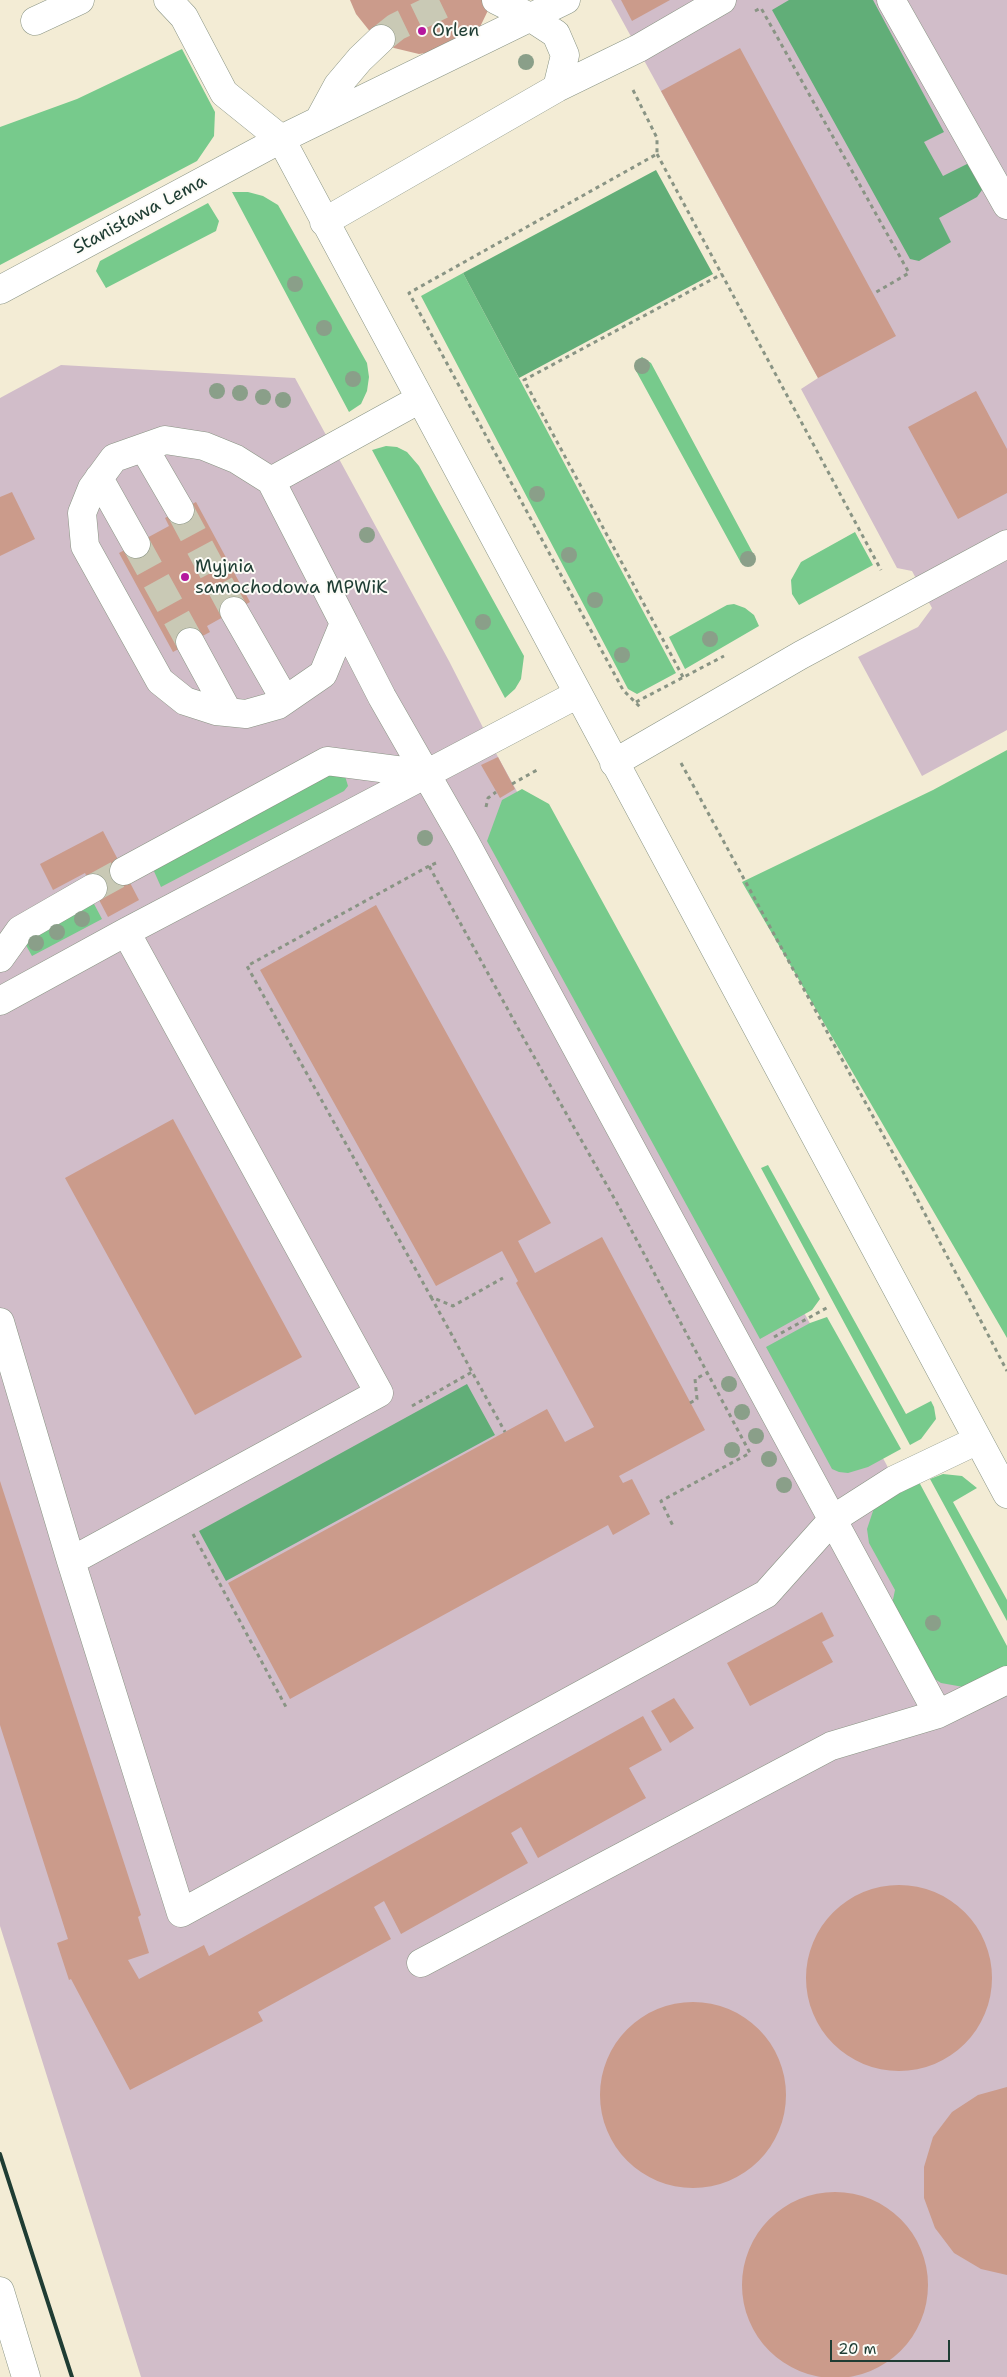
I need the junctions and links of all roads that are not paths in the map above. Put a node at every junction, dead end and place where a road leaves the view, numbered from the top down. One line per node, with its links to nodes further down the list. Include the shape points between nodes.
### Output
1 (80, 0): 8 (street)
2 (168, 0): 12 (street, via 184,17 224,93)
3 (496, 0): 7 (street)
4 (566, 0): 7 (street, Stanisława Lema)
5 (722, 0): 10 (street, via 639,48)
6 (891, 0): 13 (street)
7 (530, 18): 10 (street, via 556,34 565,55); 11 (street, Stanisława Lema)
8 (35, 21)
9 (380, 40): 11 (street, via 338,85)
10 (557, 88): 14 (street)
11 (319, 120): 12 (street, Stanisława Lema)
12 (280, 139): 14 (street); 15 (street, Stanisława Lema)
13 (1007, 205)
14 (324, 222): 16 (street)
15 (0, 290)
16 (420, 399): 19 (street); 26 (street)
17 (144, 448): 18 (street, via 114,458); 19 (street, via 165,440 204,446 236,458); 20 (street)
18 (99, 478): 21 (street); 28 (street, via 82,513 85,546 160,680 185,701)
19 (271, 481): 24 (street)
20 (180, 510)
21 (136, 544)
22 (1007, 544): 29 (street, via 801,655)
23 (234, 611): 27 (street)
24 (344, 623): 27 (street, via 322,674); 30 (street)
25 (190, 642): 28 (street)
26 (578, 694): 29 (street); 30 (street)
27 (285, 700): 28 (street, via 246,714)
28 (228, 712)
29 (614, 763): 37 (street)
30 (427, 774): 31 (street, via 327,761); 33 (street); 39 (street)
31 (124, 871)
32 (93, 888): 34 (street, via 20,930)
33 (126, 932): 35 (street); 40 (street, via 379,1393)
34 (0, 958)
35 (0, 1001)
36 (0, 1322): 40 (street)
37 (978, 1440): 38 (street); 39 (street, via 894,1480)
38 (1007, 1494)
39 (833, 1519): 40 (street, via 766,1594 181,1914); 42 (street)
40 (70, 1561)
41 (1007, 1680): 42 (street)
42 (938, 1714): 43 (street, via 830,1746)
43 (421, 1962)
44 (0, 2292): 45 (street)
45 (26, 2377)

